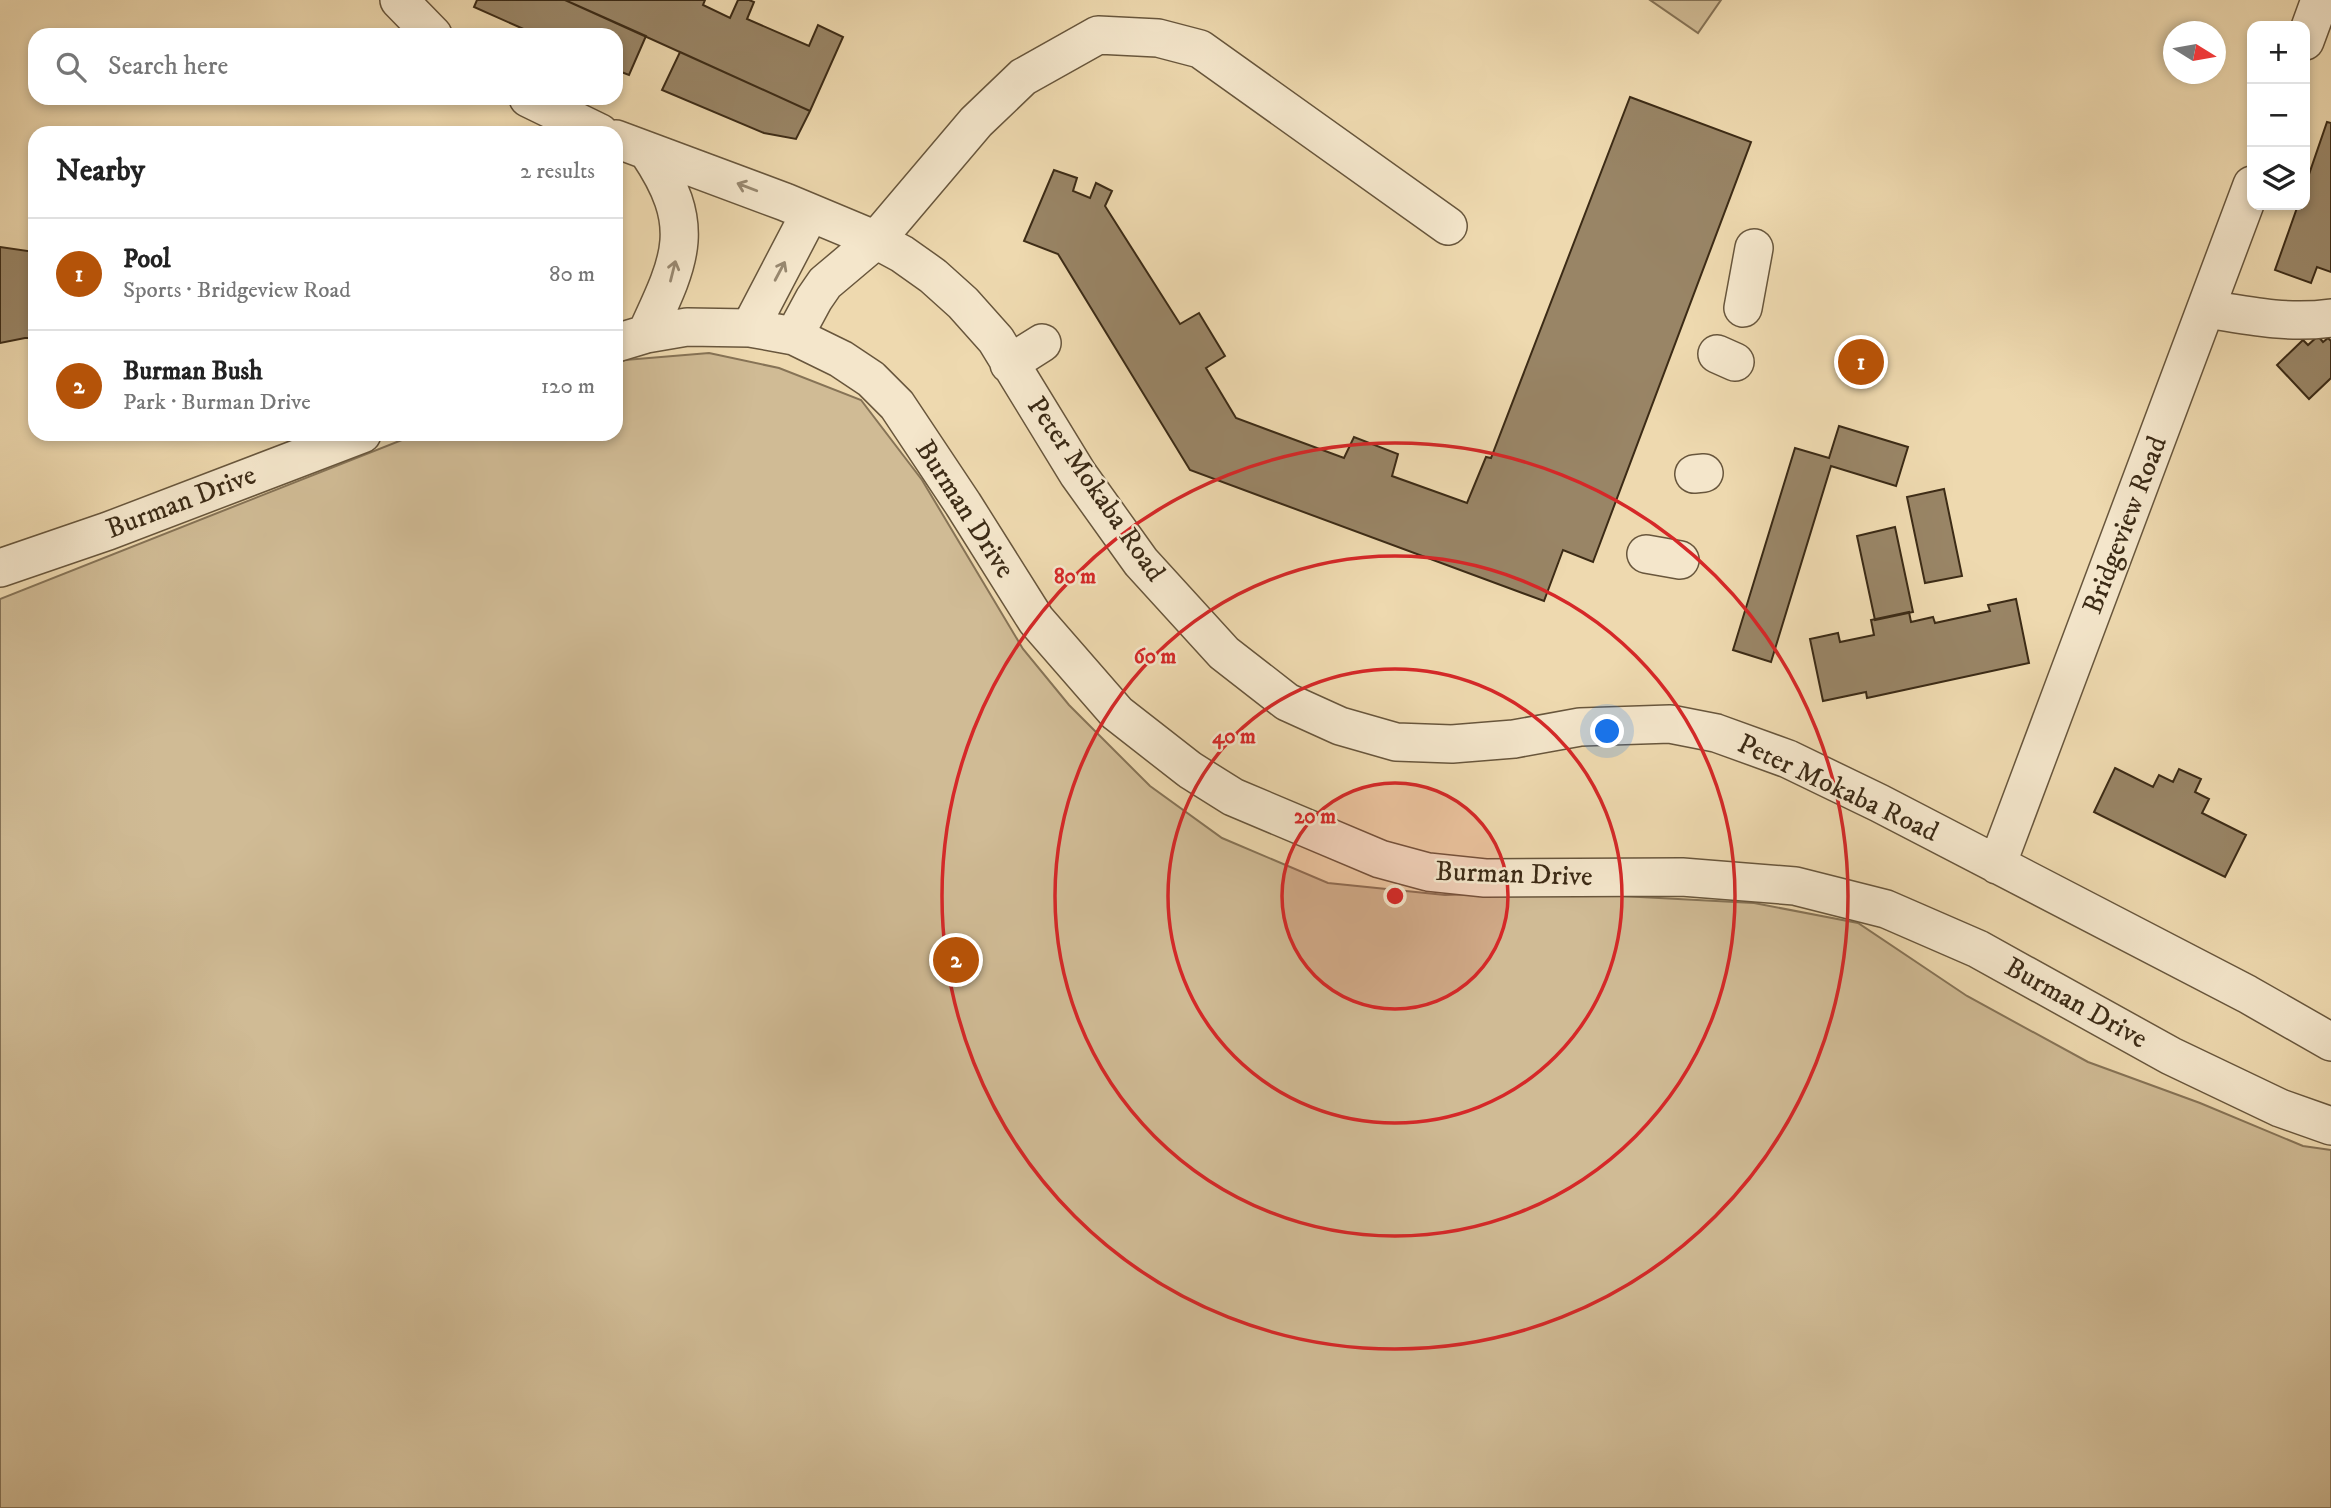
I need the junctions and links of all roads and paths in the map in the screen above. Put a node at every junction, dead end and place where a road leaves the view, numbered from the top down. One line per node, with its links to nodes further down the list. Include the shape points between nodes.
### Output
1 (400, 0): 4 (street)
2 (2320, 0): 3 (street)
3 (2310, 27)
4 (426, 28)
5 (542, 105): 6 (street)
6 (586, 126)
7 (632, 145): 9 (street, Peter Mokaba Road, one-way to 7); 18 (street, one-way to 7, via 671,279 679,242 676,206 667,183)
8 (2247, 199): 14 (street, Bridgeview Road)
9 (810, 213): 11 (street, Peter Mokaba Road); 16 (street, one-way to 9)
10 (1448, 226): 11 (street, via 1200,49 1158,38 1098,35 1023,77 976,122)
11 (876, 240): 17 (street, via 825,283); 20 (street, Peter Mokaba Road, via 933,276 963,303 996,340)
12 (1754, 248): 13 (street)
13 (1743, 308)
14 (2207, 309): 15 (street, via 2273,320); 23 (street, Bridgeview Road)
15 (2331, 318)
16 (750, 328): 17 (street, Burman Drive); 18 (street, Burman Drive, via 687,327)
17 (794, 336): 25 (street, Burman Drive, via 871,379 897,405 1036,620 1117,713 1233,797 1380,859 1428,872 1485,878 1682,877 1795,886 1886,909 1978,948 2171,1056 2280,1108)
18 (631, 338)
19 (1042, 343): 20 (street)
20 (1009, 364): 23 (street, Peter Mokaba Road, via 1078,474 1141,562 1224,653 1287,702 1340,726 1396,742 1452,744 1580,727 1670,723 1716,733 1788,759)
21 (344, 441): 22 (street, Burman Drive)
22 (0, 568)
23 (1997, 865): 24 (street, Peter Mokaba Road)
24 (2331, 1042)
25 (2331, 1126)

